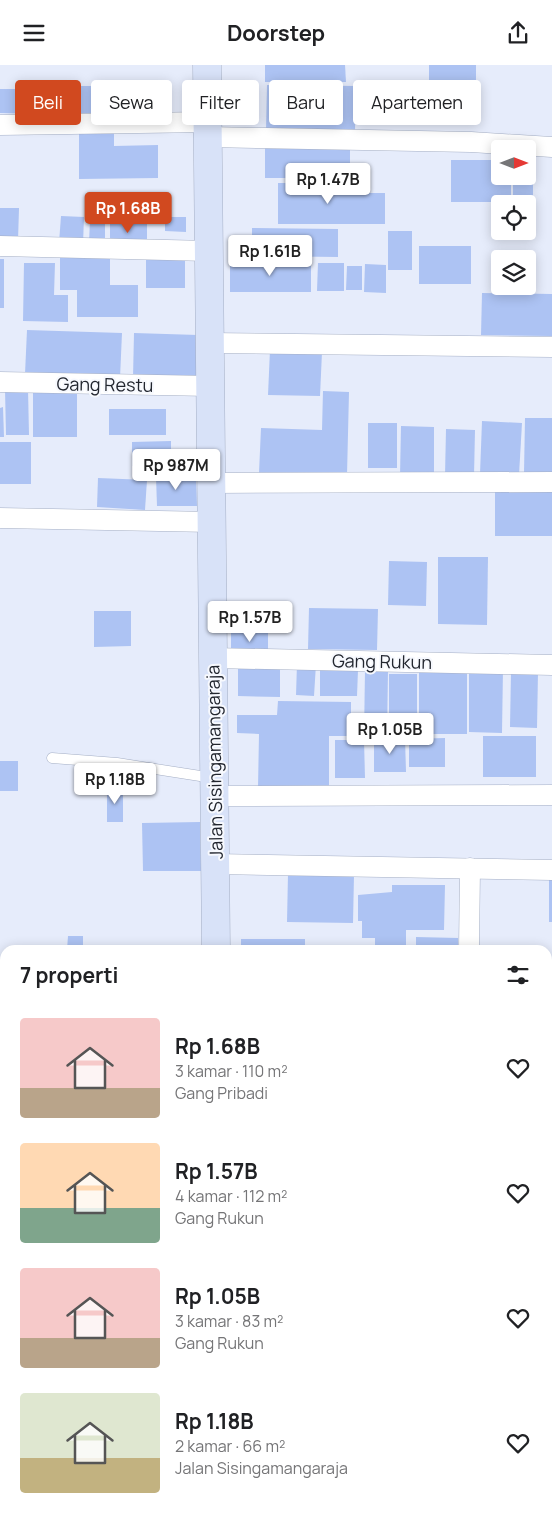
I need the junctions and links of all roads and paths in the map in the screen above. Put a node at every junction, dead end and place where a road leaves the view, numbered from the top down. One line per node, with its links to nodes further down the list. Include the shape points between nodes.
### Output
1 (207, 65): 3 (street, Jalan Sisingamangaraja)
2 (0, 125): 3 (street)
3 (208, 129): 4 (street); 6 (street, Jalan Sisingamangaraja)
4 (552, 147)
5 (0, 245): 6 (street)
6 (209, 251): 7 (street, Jalan Sisingamangaraja)
7 (210, 343): 8 (street); 10 (street, Jalan Sisingamangaraja)
8 (552, 347)
9 (0, 382): 10 (street, Gang Restu)
10 (210, 386): 12 (street, Jalan Sisingamangaraja)
11 (552, 482): 12 (street)
12 (211, 483): 14 (street, Jalan Sisingamangaraja)
13 (0, 518): 14 (street)
14 (212, 522): 15 (street, Jalan Sisingamangaraja)
15 (213, 658): 16 (street, Gang Rukun); 18 (street, Jalan Sisingamangaraja)
16 (552, 665)
17 (52, 758): 18 (lane, via 117,763)
18 (214, 787): 19 (street); 20 (street, Jalan Sisingamangaraja)
19 (552, 795)
20 (215, 864): 21 (street); 23 (street, Jalan Sisingamangaraja)
21 (470, 868): 22 (street); 24 (street)
22 (552, 870)
23 (216, 945)
24 (469, 945)

